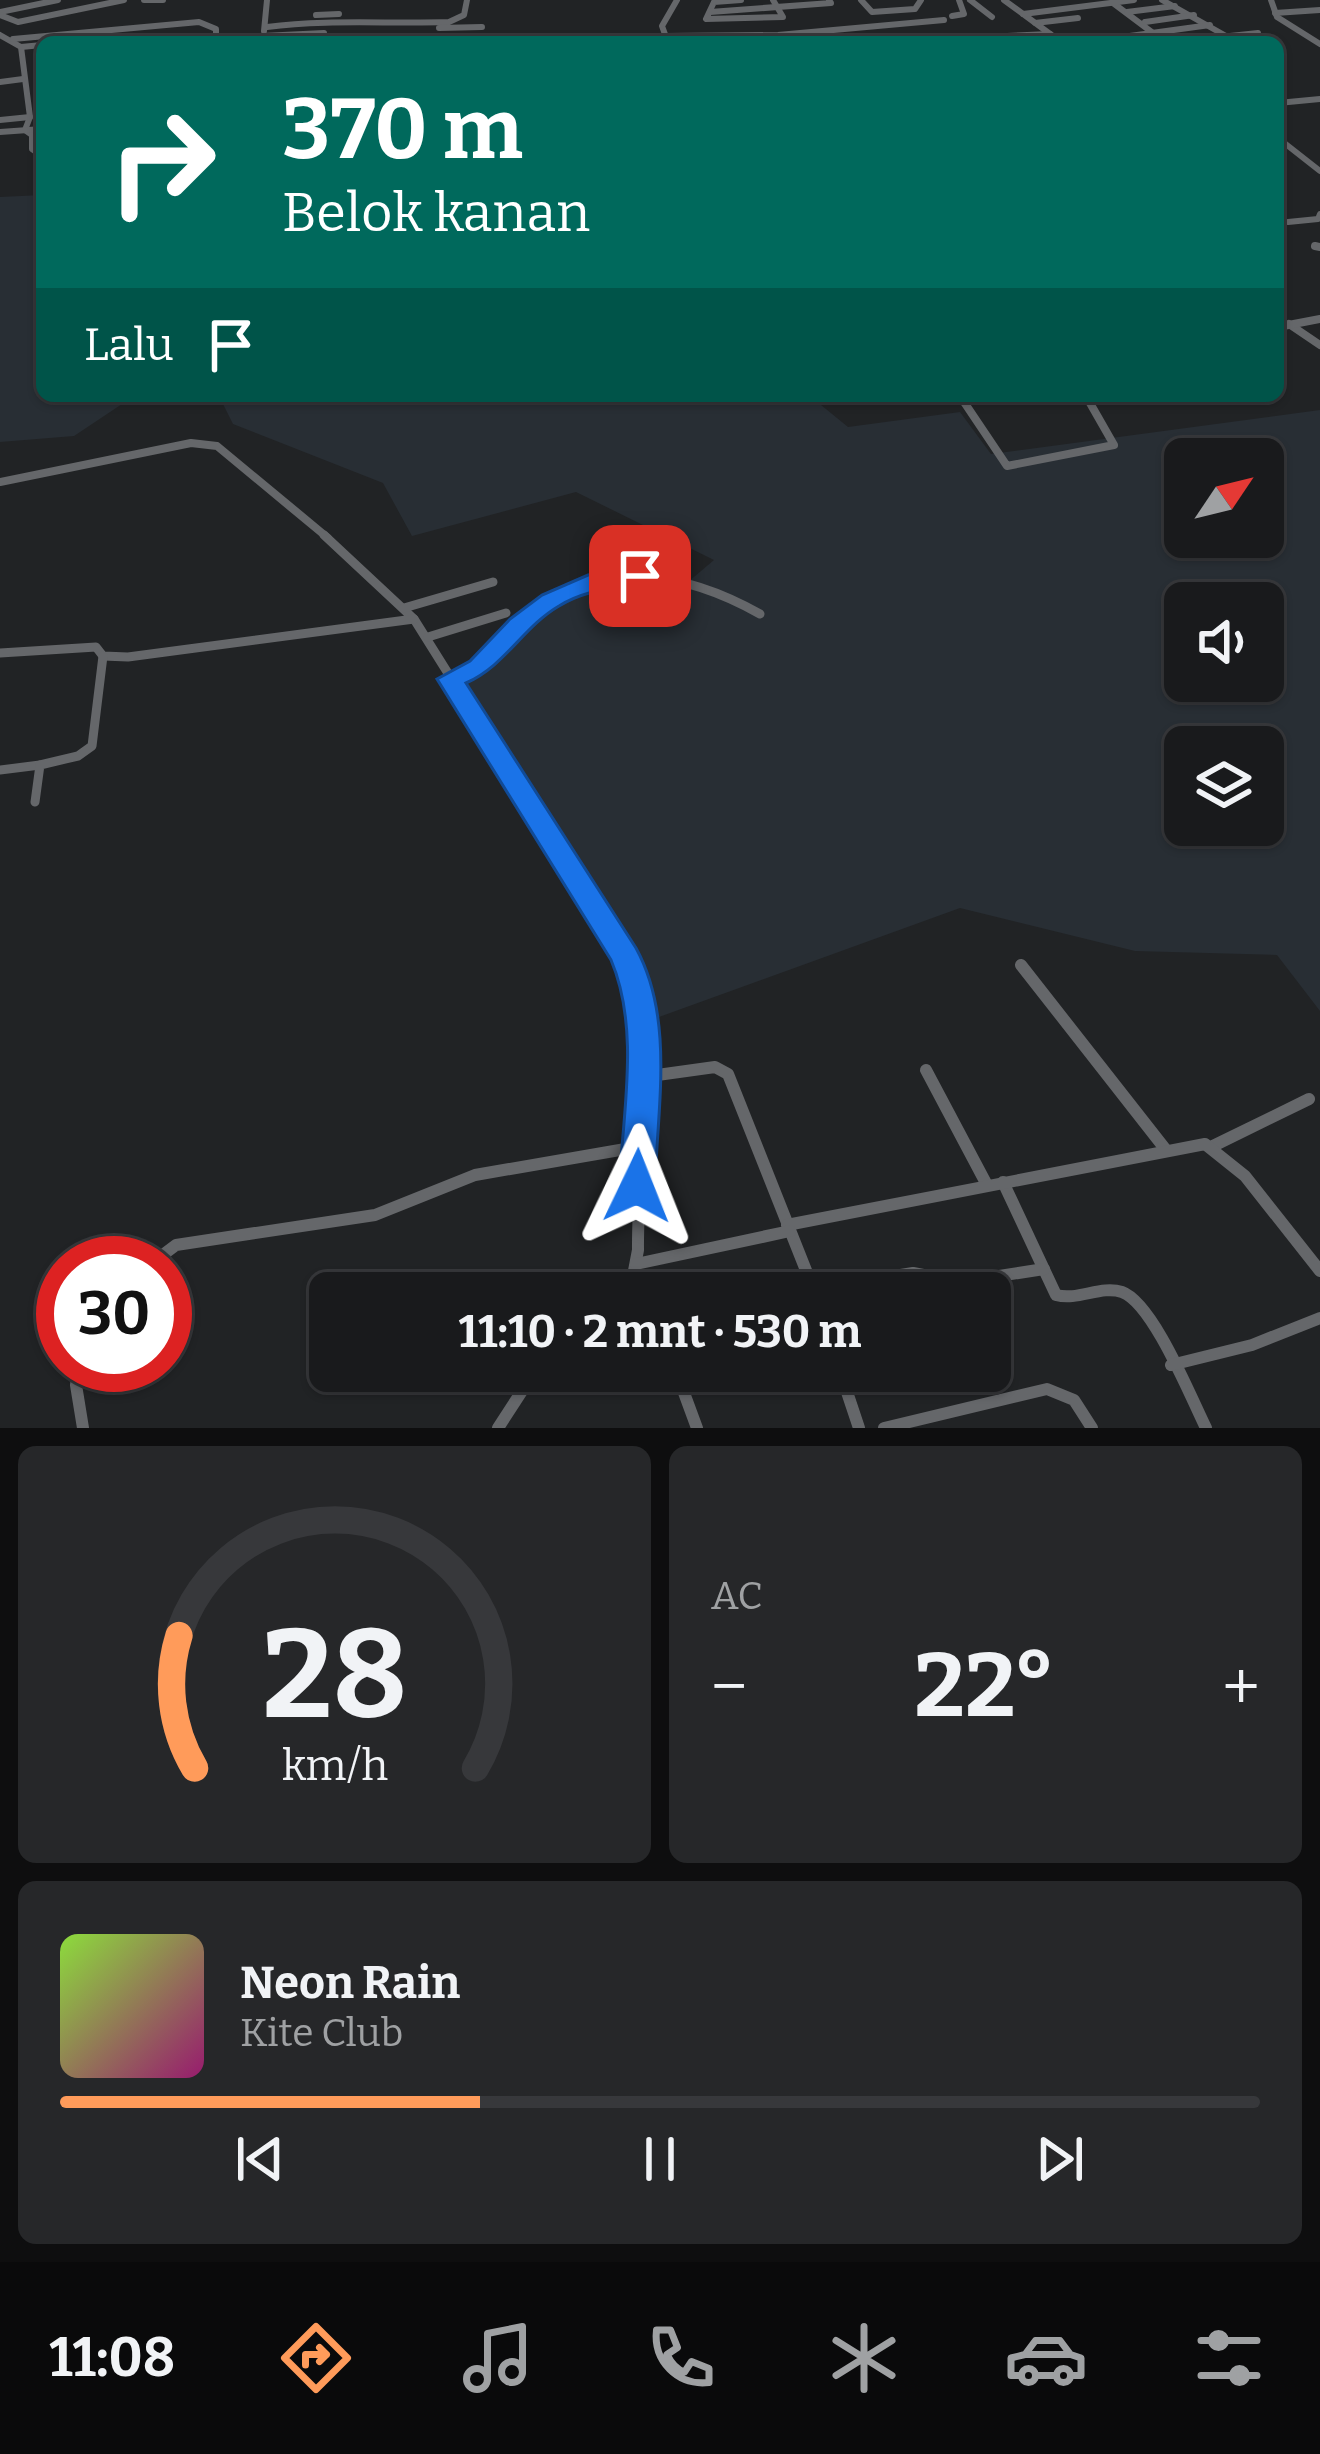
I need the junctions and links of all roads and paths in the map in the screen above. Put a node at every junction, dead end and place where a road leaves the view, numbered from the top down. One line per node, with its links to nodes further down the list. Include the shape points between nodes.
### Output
1 (58, 0): 30 (street)
2 (81, 0): 23 (street)
3 (124, 0): 23 (street)
4 (267, 0): 46 (street)
5 (467, 0): 39 (street, via 454,20)
6 (677, 0): 65 (street, via 664,22)
7 (741, 0): 20 (street, via 714,2 710,12)
8 (829, 0): 20 (street)
9 (861, 0): 10 (street, via 872,12 920,8)
10 (921, 0)
11 (959, 0): 28 (street)
12 (970, 0): 25 (street)
13 (1004, 0): 33 (street)
14 (1033, 0): 26 (street)
15 (1062, 0): 24 (street)
16 (1129, 0): 21 (street)
17 (1162, 0): 22 (street)
18 (1271, 0): 31 (street)
19 (1097, 2): 21 (street); 24 (street)
20 (776, 3)
21 (1113, 3): 29 (street)
22 (1174, 6): 29 (street); 34 (street)
23 (90, 7): 40 (street)
24 (1073, 7): 26 (street)
25 (984, 10): 28 (street); 37 (street)
26 (1049, 10): 33 (street)
27 (1320, 10): 31 (street)
28 (963, 11): 36 (street)
29 (1127, 12): 41 (street)
30 (0, 13): 40 (street)
31 (1275, 13): 75 (street)
32 (339, 14): 39 (street)
33 (1023, 14): 42 (street)
34 (1193, 15): 41 (street); 45 (street)
35 (876, 16): 44 (street)
36 (952, 16)
37 (992, 17)
38 (1078, 18): 42 (street)
39 (308, 21): 46 (street)
40 (9, 22): 43 (street)
41 (1144, 22): 52 (street)
42 (1035, 23): 56 (street)
43 (0, 25)
44 (877, 25): 51 (street); 68 (street, via 943,17)
45 (1210, 26): 52 (street); 73 (street)
46 (267, 27): 61 (street)
47 (472, 27): 48 (street); 49 (street); 64 (street)
48 (482, 27)
49 (442, 28): 50 (street); 63 (street)
50 (395, 30)
51 (847, 30): 55 (street); 67 (street)
52 (1157, 32): 71 (street); 72 (street)
53 (324, 33): 62 (street)
54 (1258, 33): 73 (street)
55 (778, 34): 66 (street)
56 (1050, 34): 69 (street); 70 (street)
57 (0, 35): 74 (street)
58 (36, 36): 74 (street)
59 (36, 36): 60 (street, via 199,22)
60 (217, 36)
61 (266, 36)
62 (310, 36)
63 (443, 36)
64 (473, 36)
65 (666, 36)
66 (741, 36)
67 (852, 36)
68 (945, 36)
69 (1028, 36)
70 (1053, 36)
71 (1130, 36)
72 (1160, 36)
73 (1226, 36)
74 (13, 38): 77 (street)
75 (1320, 44)
76 (36, 46): 77 (street)
77 (21, 47): 78 (street)
78 (23, 80): 79 (street); 80 (street); 83 (street)
79 (36, 80)
80 (0, 82)
81 (36, 99): 83 (street)
82 (1320, 99): 84 (street)
83 (27, 100): 85 (street)
84 (1284, 102)
85 (30, 117): 86 (street); 88 (street)
86 (0, 120)
87 (36, 129): 88 (street)
88 (25, 130): 89 (street); 91 (street)
89 (0, 131)
90 (1284, 142): 92 (street)
91 (36, 152)
92 (1317, 166)
93 (1320, 214): 94 (street)
94 (1288, 222)
95 (1320, 320): 96 (street)
96 (1289, 324): 97 (street); 98 (street)
97 (1284, 325)
98 (1320, 345)
99 (963, 402): 100 (street, via 1007,466 1114,445)
100 (1089, 402)
101 (0, 482): 103 (street, via 191,443 217,446)
102 (494, 582): 103 (street)
103 (404, 608): 106 (street)
104 (506, 614): 107 (street)
105 (760, 614): 110 (street, via 694,580 603,578 539,607 479,667)
106 (414, 620): 107 (street); 109 (street)
107 (428, 637): 110 (street)
108 (0, 653): 109 (street, via 82,646)
109 (103, 656): 111 (street, via 92,746)
110 (451, 679): 116 (street, via 625,956 644,1022)
111 (40, 764): 112 (street); 113 (street)
112 (0, 770)
113 (35, 802)
114 (1021, 964): 120 (street)
115 (926, 1070): 122 (street)
116 (643, 1077): 119 (street); 123 (street, via 715,1067 728,1074)
117 (1309, 1099): 118 (street)
118 (1213, 1146): 120 (street); 127 (street)
119 (638, 1147): 124 (street, via 475,1175 375,1215); 126 (street)
120 (1166, 1150): 121 (street)
121 (1003, 1182): 122 (street); 125 (street)
122 (987, 1185): 123 (street)
123 (789, 1228): 126 (street); 128 (street)
124 (192, 1243)
125 (1044, 1269): 129 (street); 131 (street, via 1060,1298 1130,1297)
126 (634, 1270)
127 (1320, 1271)
128 (806, 1272)
129 (1011, 1274)
130 (1320, 1318): 131 (street)
131 (1171, 1365): 142 (street)
132 (77, 1392): 136 (street)
133 (521, 1392): 137 (street)
134 (684, 1392): 138 (street)
135 (847, 1392): 139 (street)
136 (82, 1428)
137 (498, 1428)
138 (697, 1428)
139 (859, 1428)
140 (884, 1428): 141 (street, via 1047,1389 1074,1400)
141 (1092, 1428)
142 (1206, 1428)

